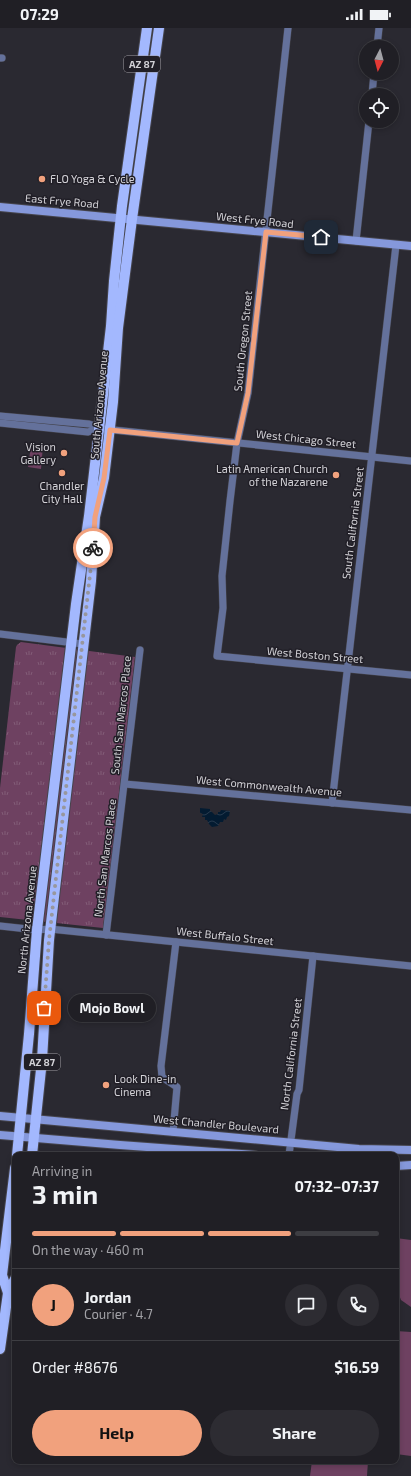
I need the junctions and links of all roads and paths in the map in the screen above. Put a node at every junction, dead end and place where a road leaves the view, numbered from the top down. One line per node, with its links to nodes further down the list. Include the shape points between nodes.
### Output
1 (147, 28): 7 (main road, South Arizona Avenue / AZ 87)
2 (159, 28): 8 (main road, South Arizona Avenue / AZ 87)
3 (288, 28): 14 (street, South Oregon Street)
4 (379, 28): 5 (street)
5 (378, 40)
6 (368, 128): 15 (street)
7 (130, 151): 8 (main road); 9 (main road, South Arizona Avenue / AZ 87)
8 (141, 152): 10 (main road, South Arizona Avenue / AZ 87)
9 (126, 180): 10 (main road); 12 (main road, South Arizona Avenue / AZ 87)
10 (137, 181): 13 (main road, South Arizona Avenue / AZ 87)
11 (0, 207): 12 (main road, East Frye Road)
12 (121, 218): 13 (main road, West Frye Road); 18 (main road, South Arizona Avenue / AZ 87)
13 (132, 219): 14 (main road, West Frye Road); 18 (main road, South Arizona Avenue / AZ 87)
14 (266, 232): 15 (main road, West Frye Road); 25 (street, South Oregon Street, via 248,393)
15 (356, 241): 16 (main road, West Frye Road)
16 (396, 245): 17 (main road, West Frye Road); 26 (street, South California Street)
17 (411, 246)
18 (120, 274): 19 (main road, South Arizona Avenue / AZ 87)
19 (111, 354): 20 (main road, South Arizona Avenue / AZ 87); 21 (main road, South Arizona Avenue / AZ 87)
20 (102, 400): 21 (main road); 24 (main road, South Arizona Avenue / AZ 87)
21 (113, 402): 24 (main road, South Arizona Avenue / AZ 87)
22 (0, 416): 24 (street, via 89,424)
23 (0, 423): 24 (street, via 88,432)
24 (104, 429): 25 (street, West Chicago Street); 29 (main road, South Arizona Avenue / AZ 87); 30 (main road, South Arizona Avenue / AZ 87, via 104,478 95,517)
25 (237, 443): 26 (street, West Chicago Street); 32 (street, South Oregon Street, via 223,569 223,608)
26 (372, 457): 27 (street, West Chicago Street); 33 (street, South California Street)
27 (411, 461)
28 (0, 634): 29 (street)
29 (71, 642): 30 (street); 35 (main road, South Arizona Avenue / AZ 87)
30 (83, 644): 40 (main road, South Arizona Avenue / AZ 87)
31 (140, 650): 36 (street, South San Marcos Place)
32 (217, 656): 33 (street, West Boston Street)
33 (348, 669): 34 (street, West Boston Street); 37 (street, South California Street)
34 (411, 675)
35 (54, 784): 41 (main road, North Arizona Avenue / AZ 87)
36 (125, 784): 37 (street, West Commonwealth Avenue); 42 (street, North San Marcos Place)
37 (332, 803): 38 (street, West Commonwealth Avenue)
38 (411, 810)
39 (0, 926): 41 (street, West Buffalo Street)
40 (50, 929): 41 (street, West Buffalo Street); 42 (street, West Buffalo Street); 48 (main road, AZ 87)
41 (37, 930): 47 (main road, North Arizona Avenue / AZ 87)
42 (106, 935): 43 (street, West Buffalo Street)
43 (176, 942): 44 (street, West Buffalo Street); 49 (street, via 161,1066 162,1077 177,1087)
44 (314, 956): 45 (street, West Buffalo Street); 53 (street, North California Street)
45 (411, 966)
46 (0, 1116): 47 (main road, West Chandler Boulevard)
47 (20, 1118): 48 (main road, West Chandler Boulevard); 51 (main road, North Arizona Avenue / AZ 87)
48 (36, 1119): 49 (main road, West Chandler Boulevard); 52 (main road, AZ 87)
49 (173, 1132): 53 (main road, West Chandler Boulevard)
50 (0, 1135): 51 (main road)
51 (18, 1136): 52 (main road); 55 (main road, North Arizona Avenue / AZ 87)
52 (34, 1138): 56 (main road, AZ 87); 57 (main road)
53 (291, 1142): 54 (main road, West Chandler Boulevard, via 359,1149); 58 (street, North California Street)
54 (411, 1150)
55 (16, 1152)
56 (32, 1152)
57 (216, 1152)
58 (289, 1152)
59 (411, 1165): 60 (main road)
60 (399, 1166)
61 (12, 1193): 63 (main road, via 2,1275)
62 (12, 1285): 63 (main road)
63 (8, 1293): 64 (main road)
64 (0, 1345)

